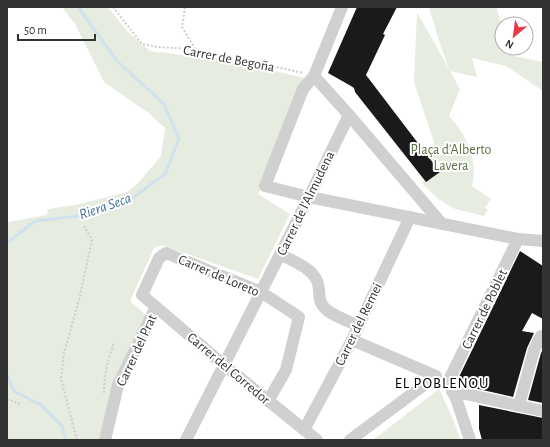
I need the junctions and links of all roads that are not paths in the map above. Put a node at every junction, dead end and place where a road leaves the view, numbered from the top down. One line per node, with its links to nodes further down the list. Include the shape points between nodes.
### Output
1 (342, 7): 2 (street)
2 (314, 76): 3 (street); 4 (street, via 303,89 265,186)
3 (349, 115): 4 (street, Carrer de l'Almudena); 6 (street)
4 (309, 197): 5 (street); 9 (street, Carrer de l'Almudena)
5 (410, 217): 6 (street); 13 (street, Carrer del Remei)
6 (442, 224): 7 (street)
7 (518, 239): 8 (street); 17 (street, Carrer de Poblet, via 450,378)
8 (543, 241)
9 (280, 254): 10 (street, Carrer de l'Almudena); 13 (street, via 308,269 317,280 319,300 328,311)
10 (261, 292): 11 (street, Carrer de Loreto, via 166,252 159,258); 16 (street, Carrer de l'Almudena); 18 (street, Carrer de Loreto, via 299,317 286,370)
11 (142, 295): 12 (street, Carrer del Corredor)
12 (156, 307): 16 (street, Carrer del Corredor); 22 (street, Carrer del Prat, via 118,385)
13 (358, 326): 15 (street, Carrer del Remei)
14 (541, 336): 19 (street, via 534,350)
15 (352, 340): 21 (street, Carrer del Remei); 25 (street, via 436,376)
16 (224, 365): 18 (street, Carrer del Corredor); 23 (street, Carrer de l'Almudena)
17 (452, 391): 19 (street); 26 (street)
18 (268, 401): 21 (street, Carrer del Corredor)
19 (519, 405): 20 (street)
20 (543, 411)
21 (304, 430): 24 (street, Carrer del Corredor)
22 (105, 440)
23 (186, 440)
24 (317, 440)
25 (350, 440)
26 (470, 440)

